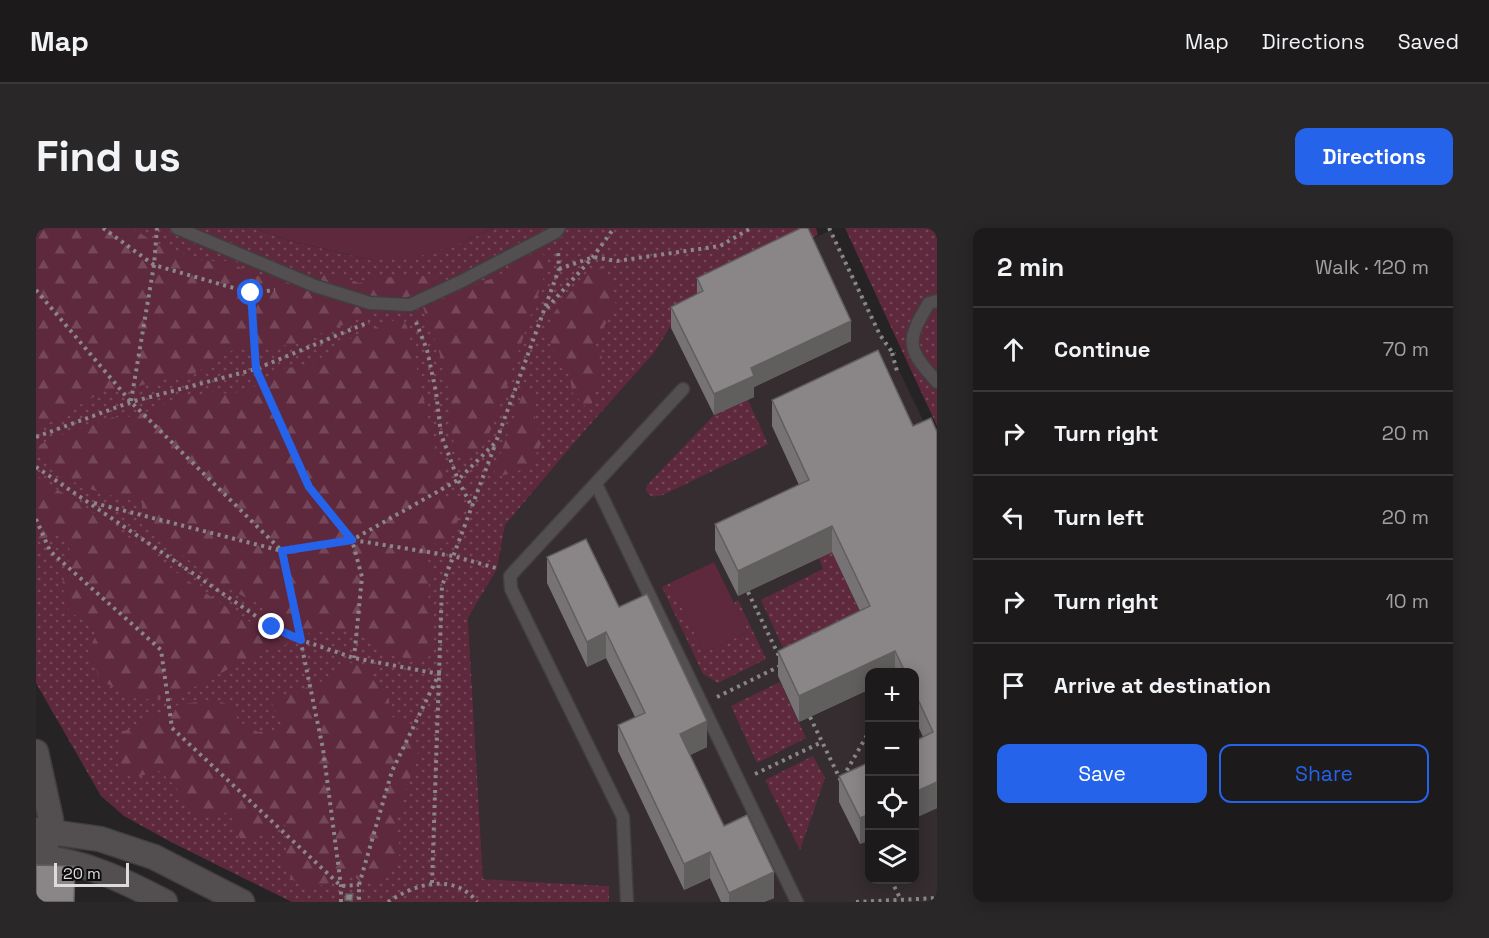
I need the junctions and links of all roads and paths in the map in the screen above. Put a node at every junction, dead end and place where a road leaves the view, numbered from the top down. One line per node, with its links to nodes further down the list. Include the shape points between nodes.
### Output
1 (103, 228): 10 (path)
2 (157, 228): 10 (path)
3 (177, 228): 9 (lane)
4 (614, 228): 8 (path)
5 (751, 228): 8 (path, via 720,246 617,261)
6 (829, 228): 18 (path)
7 (557, 230): 11 (path); 16 (lane)
8 (593, 257): 11 (path); 17 (path)
9 (253, 260): 12 (lane); 14 (path)
10 (154, 265): 14 (path); 24 (path)
11 (559, 269): 17 (path)
12 (315, 286): 14 (path); 16 (lane, via 370,303)
13 (36, 290): 24 (path)
14 (251, 293): 20 (path)
15 (937, 301): 22 (lane, via 929,303 915,327 912,346)
16 (410, 305): 20 (path); 28 (path, via 428,350 441,434)
17 (544, 311): 26 (path)
18 (880, 335)
19 (892, 352): 21 (path)
20 (256, 369): 24 (path); 33 (path, via 309,487)
21 (897, 371)
22 (937, 382)
23 (683, 389): 29 (lane)
24 (131, 402): 25 (path); 34 (path)
25 (36, 437)
26 (496, 442): 28 (path); 31 (path)
27 (36, 467): 30 (path)
28 (458, 480): 31 (path); 33 (path)
29 (596, 484): 36 (lane); 41 (lane)
30 (90, 502): 34 (path); 38 (path, via 272,627)
31 (472, 507): 35 (path)
32 (36, 519): 54 (path, via 50,551 161,650 172,728)
33 (352, 540): 34 (path); 35 (path); 39 (path, via 362,577)
34 (282, 551): 38 (path)
35 (453, 556): 36 (path); 40 (path, via 442,586)
36 (510, 576): 63 (lane, via 511,589 623,817)
37 (748, 592): 41 (path, via 784,665)
38 (301, 640): 39 (path); 54 (path, via 323,749)
39 (354, 658): 40 (path)
40 (438, 674): 51 (path); 53 (path, via 392,771)
41 (702, 704): 47 (lane)
42 (810, 717): 44 (path)
43 (865, 739): 46 (path)
44 (822, 742): 46 (path); 47 (path)
45 (36, 752): 49 (street, via 51,820)
46 (841, 780): 48 (path)
47 (739, 781): 64 (lane)
48 (845, 789)
49 (42, 831): 50 (street); 58 (street, via 100,839 154,857)
50 (40, 858): 57 (street, via 80,864)
51 (432, 883): 61 (path, via 406,890); 62 (path, via 452,885)
52 (893, 884): 56 (path)
53 (359, 885): 54 (path); 60 (path)
54 (341, 886): 59 (path)
55 (937, 898): 56 (path)
56 (901, 901): 65 (path)
57 (165, 902)
58 (242, 902)
59 (341, 902)
60 (359, 902)
61 (388, 902)
62 (477, 902)
63 (627, 902)
64 (797, 902)
65 (856, 902)

